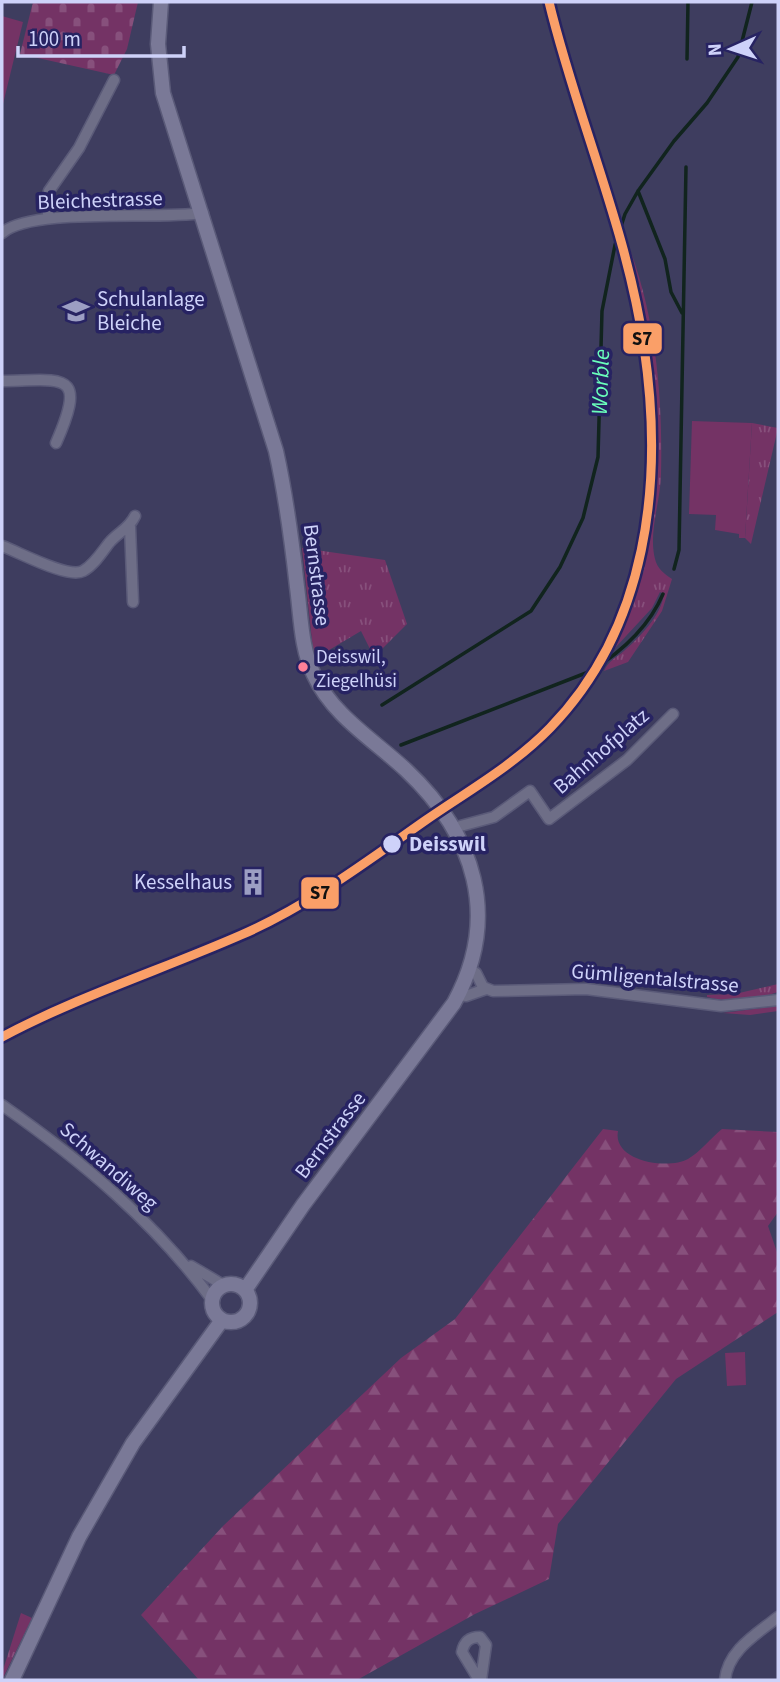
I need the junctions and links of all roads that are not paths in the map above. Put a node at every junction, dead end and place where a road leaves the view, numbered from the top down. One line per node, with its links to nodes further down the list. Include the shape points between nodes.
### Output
1 (161, 2): 3 (main road, Bernstrasse, via 157,32 162,85)
2 (114, 80): 4 (street, via 79,148 49,191)
3 (203, 213): 4 (street, Bleichestrasse, via 164,218); 12 (main road, Bernstrasse, via 276,451 304,644 313,673 329,699 421,784)
4 (49, 218): 5 (street, Bleichestrasse)
5 (6, 224): 6 (street, Bleichestrasse)
6 (2, 233)
7 (2, 381): 8 (street, via 56,380 66,386 71,409)
8 (57, 443)
9 (2, 546): 10 (street, via 46,566 77,573 132,521)
10 (133, 602)
11 (673, 714): 12 (street, Bahnhofplatz, via 618,768 549,819 530,791 495,817)
12 (453, 828): 13 (main road, Bernstrasse, via 467,855 478,896 477,934)
13 (469, 969): 14 (street); 15 (main road, Bernstrasse)
14 (486, 989): 15 (street, Gümligentalstrasse); 16 (street, Gümligentalstrasse, via 586,989 715,1006)
15 (458, 995): 20 (main road, Bernstrasse)
16 (778, 1000)
17 (2, 1105): 18 (street, Schwandiweg, via 91,1173)
18 (185, 1263): 19 (street, Schwandiweg); 21 (street, Schwandiweg)
19 (225, 1286): 20 (main road); 21 (main road)
20 (245, 1290): 22 (main road, Bernstrasse, via 250,1300 247,1314 232,1322)
21 (213, 1301): 22 (main road)
22 (222, 1320): 24 (main road, Bernstrasse, via 133,1443 79,1537)
23 (778, 1617): 25 (street, via 738,1651)
24 (12, 1680)
25 (725, 1680)

